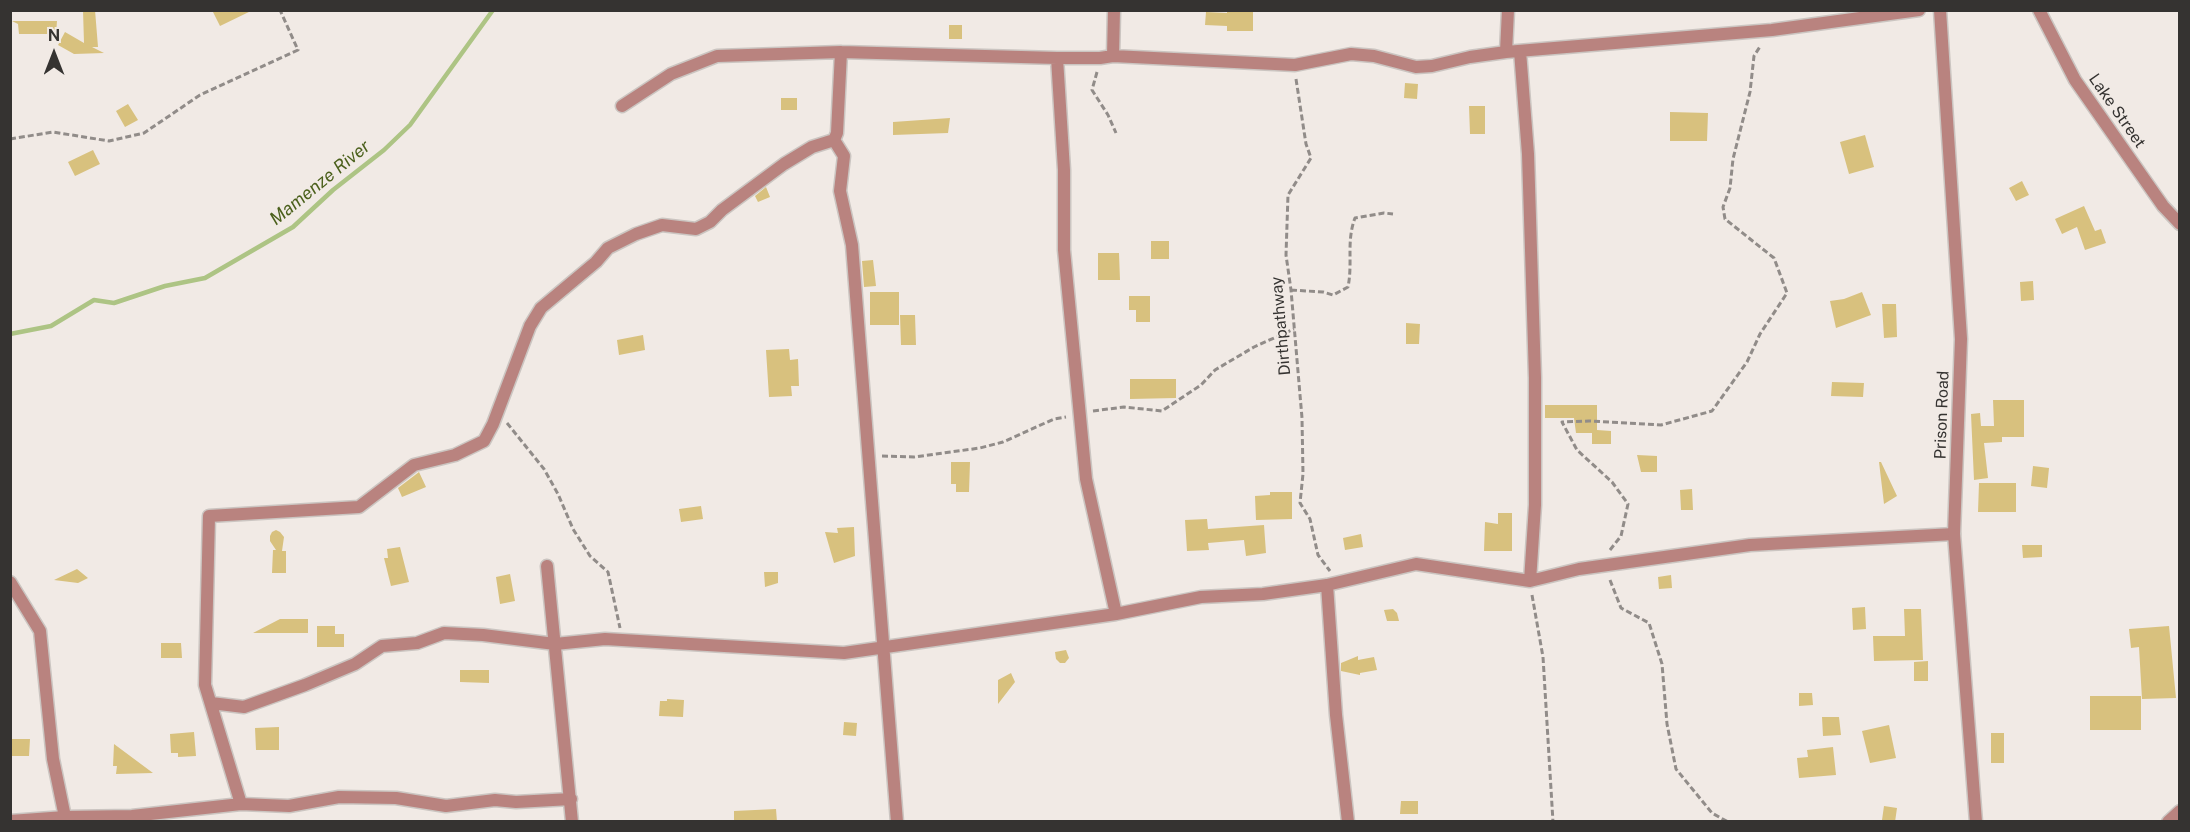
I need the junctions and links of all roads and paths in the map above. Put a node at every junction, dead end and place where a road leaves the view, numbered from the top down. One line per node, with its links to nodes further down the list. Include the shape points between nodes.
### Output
1 (280, 10): 16 (path, via 298,50 200,95 144,133 109,141 53,132)
2 (1114, 10): 11 (street)
3 (1508, 10): 10 (street)
4 (1919, 10): 7 (street)
5 (1940, 10): 22 (street, Prison Road, via 1961,339)
6 (2039, 10): 19 (street, Lake Street, via 2075,80 2163,206)
7 (1769, 31): 8 (street); 23 (path, via 1754,56 1750,92 1723,207 1725,219 1774,258 1787,293 1760,334 1748,362 1712,411 1661,424 1562,422 1577,450 1612,482 1628,504 1621,536)
8 (1520, 51): 10 (street); 26 (street, via 1528,154 1535,378 1535,505)
9 (841, 52): 12 (street); 14 (street, via 717,56 671,74); 17 (street)
10 (1506, 52): 13 (street, via 1424,67 1351,54)
11 (1106, 57): 12 (street); 13 (street); 15 (path, via 1092,90)
12 (1057, 58): 29 (street, via 1064,250 1086,479)
13 (1295, 65): 20 (path, Dirthpathway, via 1311,158 1288,195 1286,255)
14 (622, 106)
15 (1116, 133)
16 (10, 139)
17 (834, 140): 21 (street, via 812,147 784,164 696,229 662,225 608,248 541,308 530,326); 32 (street, via 844,156 840,190 852,245)
18 (1393, 214): 20 (path, via 1355,218 1348,243 1348,287 1333,295)
19 (2180, 224)
20 (1292, 291): 28 (path, Dirthpathway, via 1302,418 1300,503 1310,519 1318,555)
21 (497, 413): 30 (path, via 544,470 573,530 590,556 608,572); 33 (street, via 484,441 455,455 414,465 359,507 209,516 205,685)
22 (1954, 534): 26 (street, via 1750,545 1579,569); 44 (street, Prison Road)
23 (1607, 554)
24 (547, 566): 31 (street)
25 (1603, 579): 43 (path, via 1611,580 1621,608 1649,623 1662,664 1666,724 1676,769 1712,813)
26 (1530, 581): 28 (street, via 1416,564); 42 (path, via 1543,657)
27 (10, 582): 37 (street, via 40,631 53,759)
28 (1333, 584): 29 (street, via 1263,594 1201,597); 41 (street, via 1336,714)
29 (1116, 614): 32 (street)
30 (622, 640): 31 (street); 32 (street, via 844,653)
31 (555, 644): 33 (street, via 444,633 417,643 382,646 355,664 244,707); 34 (street)
32 (882, 647): 40 (street)
33 (211, 703): 35 (street)
34 (571, 799): 35 (street, via 495,800 446,806 396,798 339,797 289,806); 39 (street)
35 (241, 804): 37 (street, via 132,816)
36 (2179, 811): 45 (street)
37 (65, 817): 38 (street)
38 (10, 821)
39 (572, 822)
40 (897, 822)
41 (1348, 822)
42 (1553, 822)
43 (1728, 822)
44 (1976, 822)
45 (2168, 822)

